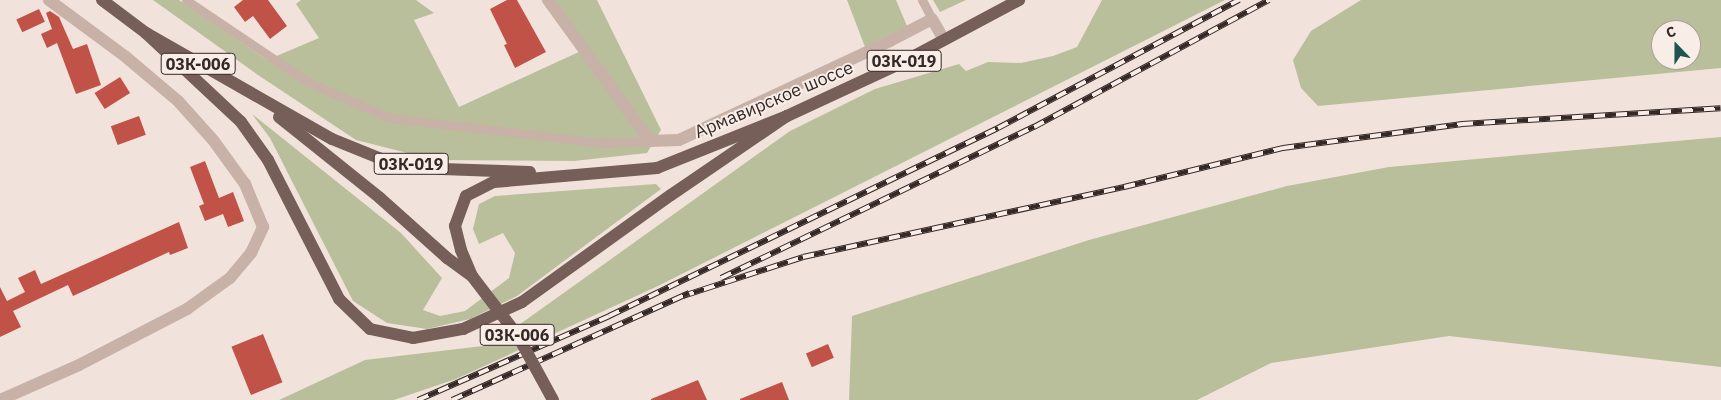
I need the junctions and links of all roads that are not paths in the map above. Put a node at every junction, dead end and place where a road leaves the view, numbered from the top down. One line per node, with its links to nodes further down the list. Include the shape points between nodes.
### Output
1 (48, 0): 15 (street, via 126,57 178,101 213,140 245,184 263,227 251,254 230,278 188,309 79,365)
2 (102, 0): 8 (main road, 03К-006)
3 (186, 0): 12 (lane, via 308,82 390,118 603,143)
4 (548, 0): 12 (street)
5 (922, 0): 7 (lane)
6 (1019, 0): 9 (main road, Армавирское шоссе / 03К-019)
7 (932, 20): 9 (street); 12 (street, via 679,140)
8 (146, 33): 10 (main road, 03К-006); 11 (main road, via 241,122 268,160 339,299 370,329 413,338 463,330 522,302)
9 (944, 40): 11 (main road, Армавирское шоссе / 03К-019)
10 (250, 94): 13 (main road, 03К-019, via 332,140 384,160 442,169); 14 (main road, 03К-006)
11 (787, 116): 13 (main road, Армавирское шоссе / 03К-019, via 657,168)
12 (650, 141)
13 (587, 174): 14 (main road, via 494,182 466,196 456,226)
14 (472, 276): 16 (main road, 03К-006, bridge, via 518,336)
15 (0, 400)
16 (553, 400)

